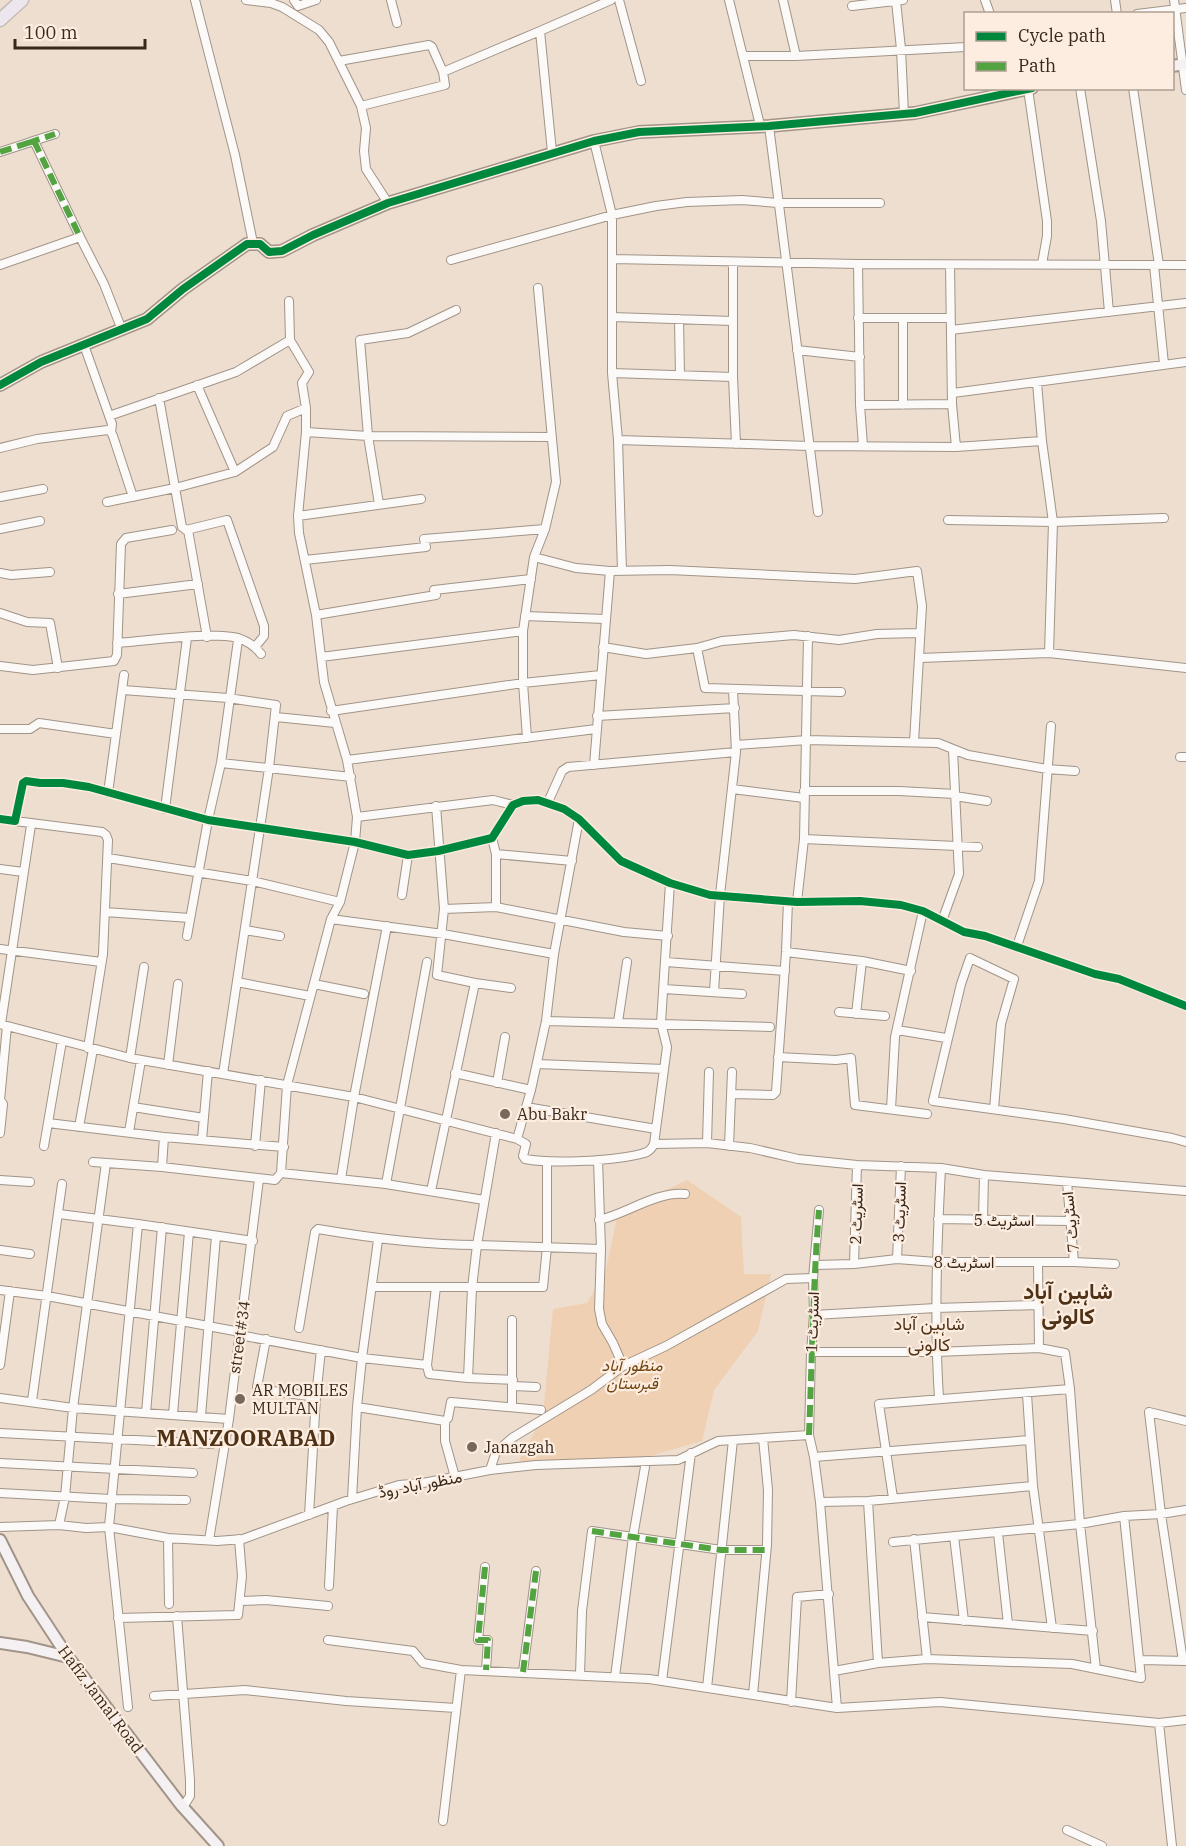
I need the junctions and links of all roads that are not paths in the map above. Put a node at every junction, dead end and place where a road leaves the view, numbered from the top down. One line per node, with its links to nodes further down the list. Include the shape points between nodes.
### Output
1 (22, 0): 20 (main road)
2 (195, 0): 47 (street)
3 (246, 0): 27 (street, via 282,7 319,30)
4 (294, 0): 5 (street, via 298,6)
5 (316, 0)
6 (391, 0): 21 (street)
7 (587, 0): 17 (street)
8 (611, 0): 17 (street)
9 (619, 0): 30 (street)
10 (729, 0): 25 (street)
11 (783, 0): 26 (street)
12 (903, 0): 14 (street)
13 (1174, 0): 18 (street)
14 (896, 1): 15 (street); 24 (street)
15 (852, 6)
16 (1186, 8): 18 (street)
17 (591, 10): 22 (street)
18 (1174, 10): 19 (street); 28 (street)
19 (1156, 12)
20 (0, 20)
21 (397, 23)
22 (540, 31): 29 (street); 41 (street)
23 (964, 47): 24 (street)
24 (901, 49): 26 (street); 37 (street)
25 (744, 56): 26 (street); 38 (street)
26 (796, 56)
27 (339, 61): 29 (street, via 431,45); 36 (street)
28 (1180, 65): 34 (street)
29 (444, 72): 36 (street, via 445,85)
30 (641, 81)
31 (1030, 90): 53 (street, via 1047,221)
32 (1080, 90): 56 (street)
33 (1133, 90): 57 (street)
34 (1186, 90)
35 (1009, 91): 37 (street)
36 (361, 106): 42 (street, via 366,128 366,169)
37 (904, 114): 38 (street)
38 (765, 126): 40 (street, via 639,132); 43 (street)
39 (55, 134): 46 (street, via 0,152 34,141)
40 (594, 141): 41 (street); 45 (street)
41 (552, 152): 42 (street)
42 (388, 203): 47 (street, via 282,251 269,252)
43 (778, 203): 44 (street); 45 (street, via 687,202); 51 (street)
44 (880, 203)
45 (612, 215): 48 (street); 49 (street)
46 (80, 237): 54 (street); 71 (street)
47 (253, 243): 71 (street, via 230,255 147,319)
48 (612, 259): 50 (street); 65 (street)
49 (452, 260)
50 (733, 262): 51 (street); 70 (street)
51 (785, 263): 52 (street); 75 (street)
52 (858, 264): 55 (street); 66 (street)
53 (1042, 264): 55 (street); 56 (street)
54 (0, 265)
55 (950, 265): 68 (street)
56 (1104, 265): 57 (street); 64 (street)
57 (1157, 265): 58 (street); 62 (street)
58 (1186, 265)
59 (538, 288): 95 (street)
60 (288, 301): 73 (street)
61 (1186, 303): 62 (street)
62 (1158, 306): 64 (street); 78 (street)
63 (456, 310): 94 (street, via 408,333 360,340)
64 (1109, 312): 72 (street)
65 (612, 317): 69 (street); 79 (street)
66 (858, 318): 67 (street); 76 (street)
67 (903, 318): 68 (street); 89 (street)
68 (950, 318): 72 (street)
69 (679, 319): 70 (street); 80 (street)
70 (733, 321): 81 (street)
71 (122, 330): 74 (street)
72 (951, 330): 85 (street)
73 (291, 340): 84 (street, via 249,366); 90 (street, via 309,370 302,383)
74 (84, 345): 83 (street, via 41,362); 91 (street)
75 (797, 351): 76 (street); 99 (street)
76 (860, 357): 88 (street)
77 (1186, 362): 78 (street)
78 (1164, 364): 82 (street)
79 (612, 373): 80 (street); 96 (street)
80 (680, 375): 81 (street)
81 (733, 377): 98 (street)
82 (1037, 383): 85 (street); 97 (street)
83 (0, 385)
84 (197, 385): 86 (street); 103 (street)
85 (952, 393): 87 (street)
86 (159, 398): 91 (street); 104 (street)
87 (952, 404): 89 (street); 102 (street)
88 (860, 405): 89 (street); 100 (street)
89 (903, 405)
90 (306, 408): 93 (street); 103 (street, via 287,417 273,447)
91 (109, 416): 92 (street)
92 (111, 432): 101 (street); 107 (street)
93 (306, 432): 94 (street); 112 (street)
94 (368, 436): 95 (street); 110 (street)
95 (552, 437): 118 (street, via 556,482)
96 (618, 440): 98 (street); 125 (street)
97 (1042, 441): 102 (street); 116 (street)
98 (736, 444): 99 (street)
99 (810, 446): 100 (street); 111 (street)
100 (863, 446): 102 (street)
101 (0, 447)
102 (956, 447)
103 (235, 472): 104 (street)
104 (175, 488): 107 (street); 120 (street, via 182,527)
105 (43, 489): 106 (street)
106 (0, 496)
107 (133, 497): 109 (street)
108 (421, 499): 110 (street)
109 (107, 502)
110 (379, 504): 112 (street)
111 (818, 512)
112 (298, 516): 122 (street)
113 (1164, 518): 116 (street)
114 (948, 520): 116 (street)
115 (40, 521): 117 (street)
116 (1053, 522): 143 (street)
117 (0, 529)
118 (545, 529): 121 (street); 122 (street, via 424,539 426,546)
119 (172, 530): 129 (street, via 123,540)
120 (188, 530): 128 (street); 137 (street, via 227,520 264,627 258,650 239,639)
121 (534, 557): 124 (street, via 576,568); 127 (street)
122 (305, 560): 131 (street)
123 (1, 571): 126 (street, via 11,576)
124 (610, 571): 125 (street); 133 (street)
125 (621, 571): 135 (street, via 855,579 917,571 922,606)
126 (50, 572)
127 (531, 579): 131 (street, via 434,590 436,595); 132 (street)
128 (198, 584): 129 (street); 137 (street)
129 (118, 594): 140 (street)
130 (0, 613): 147 (street, via 27,622 50,623)
131 (316, 615): 144 (street)
132 (525, 616): 133 (street); 134 (street)
133 (605, 619): 141 (street)
134 (523, 631): 144 (street); 151 (street)
135 (919, 633): 136 (street, via 839,640); 145 (street)
136 (808, 636): 142 (street, via 738,639); 154 (street)
137 (207, 637): 138 (street)
138 (187, 638): 140 (street); 156 (street)
139 (238, 640): 157 (street)
140 (117, 643): 147 (street, via 114,661)
141 (603, 647): 142 (street, via 646,654); 150 (street)
142 (698, 648): 152 (street, via 705,688)
143 (1049, 653): 145 (street); 148 (street)
144 (321, 657): 159 (street)
145 (920, 658): 169 (street)
146 (0, 666): 147 (street)
147 (58, 668)
148 (1186, 668)
149 (124, 675): 153 (street)
150 (601, 675): 151 (street); 160 (street)
151 (523, 682): 159 (street); 167 (street)
152 (733, 689): 154 (street); 158 (street)
153 (123, 690): 156 (street); 166 (street)
154 (807, 690): 155 (street); 168 (street)
155 (841, 692)
156 (180, 694): 157 (street); 187 (street)
157 (228, 698): 161 (street, via 274,704); 173 (street)
158 (735, 708): 160 (street); 170 (street)
159 (331, 711): 162 (street)
160 (597, 716): 165 (street)
161 (276, 717): 162 (street); 175 (street)
162 (335, 723): 172 (street)
163 (1051, 726): 176 (street)
164 (0, 729): 166 (street, via 30,729 39,723)
165 (596, 729): 167 (street); 174 (street)
166 (116, 734): 180 (street)
167 (527, 738): 172 (street)
168 (807, 740): 169 (street); 170 (street); 181 (street)
169 (914, 742): 171 (street, via 942,743)
170 (736, 748): 174 (street); 179 (street)
171 (954, 750): 176 (street); 182 (street)
172 (347, 760): 178 (street)
173 (221, 763): 175 (street); 191 (street)
174 (594, 765): 184 (street, via 564,768)
175 (269, 768): 178 (street); 194 (street)
176 (1047, 769): 177 (street); 229 (street, via 1039,881)
177 (1075, 771)
178 (351, 777): 188 (street)
179 (732, 789): 181 (street); 211 (street)
180 (108, 793): 187 (street); 192 (street, via 72,784 28,780 23,783)
181 (804, 794): 182 (street, via 899,791); 196 (street)
182 (955, 795): 183 (street); 198 (street)
183 (987, 801)
184 (548, 802): 185 (street, via 523,801); 190 (street)
185 (513, 805): 186 (street, via 493,800); 195 (street)
186 (436, 806): 188 (street); 200 (street)
187 (165, 809): 191 (street)
188 (357, 817): 197 (street)
189 (0, 819): 192 (street)
190 (579, 819): 204 (street); 209 (street, via 621,861)
191 (208, 820): 194 (street); 207 (street)
192 (15, 821): 193 (street)
193 (31, 825): 203 (street, via 102,832 108,840); 206 (street)
194 (259, 828): 197 (street); 208 (street)
195 (492, 838): 200 (street); 201 (street)
196 (804, 839): 198 (street); 214 (street)
197 (356, 842): 202 (street); 213 (street)
198 (958, 846): 199 (street); 222 (street, via 959,877)
199 (978, 847)
200 (438, 851): 202 (street); 216 (street)
201 (496, 854): 204 (street); 215 (street)
202 (408, 855): 210 (street)
203 (108, 858): 207 (street); 218 (street)
204 (572, 861): 221 (street)
205 (0, 869): 206 (street)
206 (23, 872): 231 (street)
207 (200, 873): 208 (street); 219 (street)
208 (252, 881): 213 (street); 224 (street)
209 (670, 883): 211 (street); 228 (street)
210 (402, 895)
211 (720, 895): 212 (street); 239 (street)
212 (788, 901): 214 (street); 232 (street)
213 (340, 902): 220 (street)
214 (797, 902): 217 (street, via 860,901)
215 (496, 908): 216 (street); 221 (street)
216 (444, 909): 225 (street)
217 (924, 911): 222 (street); 242 (street)
218 (105, 912): 219 (street); 238 (street)
219 (190, 918): 226 (street)
220 (331, 919): 223 (street); 246 (street)
221 (561, 919): 228 (street); 233 (street)
222 (942, 921): 229 (street, via 964,932)
223 (387, 926): 225 (street); 283 (street)
224 (245, 930): 227 (street); 243 (street)
225 (443, 934): 233 (street); 244 (street, via 437,975)
226 (186, 936)
227 (280, 936)
228 (668, 936): 237 (street)
229 (1017, 946): 253 (street, via 1119,979)
230 (0, 949): 231 (street)
231 (11, 950): 238 (street); 260 (street)
232 (786, 952): 234 (street); 241 (street)
233 (554, 954): 257 (street)
234 (862, 961): 242 (street); 255 (street)
235 (427, 962): 286 (street)
236 (627, 962): 258 (street)
237 (666, 962): 239 (street); 248 (street)
238 (101, 963): 266 (street)
239 (716, 966): 241 (street); 249 (street)
240 (144, 967): 268 (street)
241 (785, 971): 267 (street)
242 (911, 971): 262 (street)
243 (237, 982): 252 (street); 277 (street)
244 (475, 983): 247 (street); 276 (street)
245 (178, 984): 271 (street)
246 (314, 984): 250 (street); 252 (street)
247 (511, 988)
248 (664, 989): 249 (street); 259 (street)
249 (714, 992): 251 (street)
250 (364, 994)
251 (742, 994)
252 (310, 996): 280 (street)
253 (1186, 1006)
254 (838, 1012): 255 (street)
255 (856, 1014): 256 (street)
256 (885, 1016)
257 (546, 1021): 258 (street); 270 (street)
258 (618, 1022): 259 (street)
259 (661, 1023): 261 (street); 272 (street, via 667,1047)
260 (3, 1025): 265 (street); 295 (street)
261 (770, 1028)
262 (897, 1030): 264 (street); 287 (street)
263 (505, 1038): 279 (street)
264 (946, 1038): 288 (street, via 933,1101); 288 (street, via 970,958 1014,979 1001,1024)
265 (62, 1041): 266 (street); 292 (street)
266 (91, 1048): 268 (street); 293 (street)
267 (778, 1056): 282 (street, via 775,1094); 287 (street, via 851,1058 855,1105)
268 (130, 1058): 269 (street)
269 (141, 1060): 271 (street); 284 (street)
270 (537, 1064): 272 (street); 281 (street)
271 (168, 1065): 273 (street)
272 (664, 1069): 294 (street)
273 (208, 1071): 277 (street); 290 (street)
274 (709, 1072): 302 (street)
275 (732, 1072): 282 (street)
276 (455, 1073): 279 (street); 291 (street)
277 (223, 1074): 278 (street)
278 (261, 1080): 280 (street); 305 (street)
279 (497, 1083): 281 (street)
280 (288, 1085): 283 (street); 307 (street)
281 (531, 1090): 285 (street)
282 (731, 1094): 306 (street)
283 (354, 1097): 286 (street); 319 (street)
284 (133, 1107): 290 (street); 296 (street)
285 (526, 1107): 294 (street); 299 (street)
286 (401, 1109): 291 (street); 324 (street)
287 (891, 1109): 289 (street)
288 (994, 1109): 301 (street)
289 (927, 1113)
290 (204, 1118): 300 (street)
291 (445, 1120): 297 (street); 325 (street)
292 (48, 1123): 293 (street); 304 (street)
293 (79, 1127): 296 (street)
294 (656, 1129): 303 (street)
295 (0, 1132)
296 (129, 1132): 298 (street)
297 (496, 1133): 299 (street); 328 (street)
298 (164, 1137): 300 (street); 314 (street)
299 (518, 1139): 309 (street, via 526,1144 525,1159)
300 (202, 1140): 305 (street)
301 (1186, 1142)
302 (707, 1143): 303 (street); 306 (street)
303 (654, 1144): 308 (street, via 646,1153)
304 (44, 1146)
305 (255, 1146): 307 (street)
306 (729, 1146): 312 (street)
307 (284, 1147): 316 (street)
308 (598, 1160): 309 (street); 332 (street)
309 (547, 1161): 343 (street)
310 (93, 1162): 311 (street)
311 (106, 1163): 314 (street); 331 (street)
312 (857, 1165): 313 (street); 351 (street, اسٹریٹ 2)
313 (901, 1166): 315 (street); 347 (street, اسٹریٹ 3)
314 (162, 1167): 318 (street)
315 (941, 1168): 317 (street); 333 (street)
316 (281, 1173): 318 (street, via 275,1180); 319 (street)
317 (984, 1174): 322 (street); 334 (street)
318 (260, 1179): 341 (street, street#34)
319 (341, 1179): 324 (street)
320 (0, 1180): 321 (street)
321 (30, 1182)
322 (1067, 1182): 326 (street); 335 (street, اسٹریٹ 7)
323 (62, 1184): 330 (street)
324 (386, 1184): 325 (street)
325 (431, 1191): 328 (street)
326 (1186, 1191)
327 (685, 1194): 332 (street, via 670,1194)
328 (483, 1200): 342 (street)
329 (819, 1210): 353 (street, اسٹریٹ 1)
330 (59, 1214): 331 (street); 360 (street)
331 (99, 1220): 336 (street); 361 (street)
332 (599, 1220): 344 (street)
333 (938, 1220): 334 (street, اسٹریٹ 5); 348 (street)
334 (983, 1220): 335 (street, اسٹریٹ 5)
335 (1070, 1221): 350 (street, اسٹریٹ 7)
336 (138, 1224): 337 (street); 364 (street)
337 (162, 1227): 338 (street); 366 (street)
338 (189, 1232): 339 (street); 368 (street)
339 (216, 1236): 341 (street); 370 (street)
340 (378, 1239): 342 (street); 355 (street); 371 (street, via 316,1230)
341 (253, 1241): 372 (street, street#34)
342 (477, 1245): 343 (street); 357 (street)
343 (547, 1247): 344 (street); 357 (street, via 543,1287)
344 (601, 1249): 381 (street, via 599,1310)
345 (0, 1250): 346 (street)
346 (30, 1254)
347 (897, 1259): 348 (street, اسٹریٹ 8); 351 (street, اسٹریٹ 8)
348 (936, 1262): 349 (street, اسٹریٹ 8); 363 (street)
349 (1038, 1262): 350 (street, اسٹریٹ 8); 362 (street)
350 (1074, 1262): 352 (street, اسٹریٹ 8)
351 (854, 1264): 353 (street, اسٹریٹ 8)
352 (1114, 1264)
353 (815, 1265): 354 (street, اسٹریٹ 1)
354 (813, 1278): 365 (street, اسٹریٹ 1); 381 (street, via 786,1279)
355 (372, 1287): 356 (street); 378 (street)
356 (436, 1287): 357 (street); 380 (street)
357 (472, 1288): 382 (street)
358 (0, 1290): 359 (street)
359 (10, 1291): 360 (street); 369 (street)
360 (47, 1296): 361 (street); 390 (street)
361 (87, 1304): 364 (street); 393 (street)
362 (1038, 1305): 363 (street); 374 (street)
363 (936, 1308): 365 (street); 377 (street)
364 (129, 1312): 366 (street); 394 (street)
365 (814, 1315): 376 (street, اسٹریٹ 1)
366 (154, 1316): 368 (street); 396 (street)
367 (512, 1320): 383 (street)
368 (180, 1322): 370 (street); 397 (street)
369 (3, 1324): 379 (street)
370 (208, 1327): 372 (street); 398 (street)
371 (299, 1328)
372 (239, 1334): 373 (street); 399 (street, street#34)
373 (266, 1340): 375 (street); 387 (street, via 258,1389)
374 (1039, 1348): 377 (street); 385 (street, via 1065,1353)
375 (321, 1350): 378 (street); 387 (street)
376 (811, 1352): 377 (street); 403 (street, اسٹریٹ 1)
377 (936, 1352): 389 (street)
378 (362, 1358): 380 (street); 392 (street)
379 (0, 1363)
380 (427, 1365): 382 (street, via 429,1374)
381 (623, 1366): 417 (street, via 512,1437 496,1452)
382 (468, 1378): 383 (street)
383 (513, 1383): 384 (street); 391 (street)
384 (536, 1387)
385 (1070, 1389): 386 (street); 434 (street)
386 (1027, 1394): 389 (street); 408 (street)
387 (316, 1397): 432 (street)
388 (0, 1398): 390 (street)
389 (939, 1398): 410 (street, via 879,1404)
390 (32, 1401): 393 (street)
391 (512, 1406): 395 (street); 400 (street, via 452,1402)
392 (357, 1407): 400 (street); 425 (street)
393 (73, 1408): 394 (street); 404 (street)
394 (118, 1410): 396 (street); 406 (street)
395 (540, 1410)
396 (146, 1413): 397 (street)
397 (173, 1414): 398 (street)
398 (201, 1416): 399 (street)
399 (229, 1419): 446 (street, street#34)
400 (445, 1421): 419 (street, via 445,1442)
401 (1186, 1421): 431 (street, via 1149,1412)
402 (0, 1432): 404 (street)
403 (809, 1435): 405 (street, منظور آباد روڈ); 412 (street, اسٹریٹ 1)
404 (71, 1437): 406 (street); 415 (street)
405 (763, 1438): 407 (street, منظور آباد روڈ); 450 (street, via 768,1490)
406 (116, 1439): 409 (street); 416 (street)
407 (733, 1440): 411 (street, منظور آباد روڈ, via 718,1441); 449 (street)
408 (1030, 1440): 410 (street); 420 (street)
409 (212, 1444)
410 (886, 1451): 412 (street); 423 (street)
411 (691, 1453): 413 (street, منظور آباد روڈ, via 678,1460); 448 (street)
412 (814, 1457): 428 (street, اسٹریٹ 1)
413 (646, 1461): 417 (street, منظور آباد روڈ); 441 (street)
414 (0, 1463): 415 (street)
415 (68, 1467): 416 (street); 422 (street)
416 (113, 1469): 418 (street); 424 (street)
417 (490, 1470): 419 (street, منظور آباد روڈ)
418 (193, 1473)
419 (455, 1477): 425 (street, منظور آباد روڈ, via 399,1485)
420 (1033, 1486): 423 (street); 438 (street)
421 (0, 1494): 422 (street)
422 (64, 1497): 424 (street); 435 (street)
423 (893, 1498): 427 (street)
424 (111, 1499): 426 (street); 437 (street)
425 (352, 1499): 429 (street, منظور آباد روڈ)
426 (186, 1500)
427 (868, 1501): 428 (street); 473 (street)
428 (820, 1502): 454 (street, اسٹریٹ 1)
429 (333, 1506): 432 (street, منظور آباد روڈ); 453 (street)
430 (1186, 1510): 431 (street)
431 (1161, 1514): 433 (street); 457 (street)
432 (309, 1515): 443 (street, منظور آباد روڈ)
433 (1124, 1516): 434 (street); 471 (street)
434 (1080, 1524): 438 (street); 466 (street)
435 (59, 1525): 436 (street, منظور آباد روڈ); 437 (street, منظور آباد روڈ)
436 (0, 1527)
437 (109, 1527): 442 (street, منظور آباد روڈ); 462 (street)
438 (1038, 1529): 439 (street); 465 (street)
439 (998, 1533): 440 (street); 464 (street)
440 (954, 1536): 444 (street); 463 (street)
441 (633, 1537): 448 (street); 479 (street, via 592,1531 582,1611); 480 (street)
442 (168, 1538): 446 (street, منظور آباد روڈ); 458 (street)
443 (239, 1539): 446 (street, منظور آباد روڈ); 456 (street)
444 (914, 1539): 447 (street); 461 (street)
445 (0, 1540): 469 (street, Hafiz Jamal Road, via 28,1596)
446 (210, 1540)
447 (893, 1542)
448 (680, 1544): 449 (street); 481 (street)
449 (721, 1550): 450 (street); 482 (street)
450 (766, 1550): 484 (street)
451 (485, 1567): 476 (street, via 478,1640 488,1640)
452 (536, 1570): 478 (street)
453 (329, 1586)
454 (829, 1594): 477 (street, اسٹریٹ 1); 486 (street, via 798,1597)
455 (1186, 1600): 457 (street)
456 (240, 1601): 459 (street); 460 (street, via 238,1615)
457 (1176, 1601): 472 (street)
458 (169, 1604)
459 (328, 1606)
460 (177, 1616): 462 (street); 483 (street)
461 (922, 1617): 463 (street); 470 (street)
462 (118, 1618): 487 (street)
463 (964, 1621): 464 (street)
464 (1008, 1624): 465 (street)
465 (1052, 1628): 466 (street)
466 (1092, 1631): 474 (street)
467 (328, 1640): 475 (street, via 413,1651 423,1663)
468 (0, 1643): 469 (street)
469 (68, 1657): 492 (street, Hafiz Jamal Road)
470 (927, 1659): 473 (street); 474 (street)
471 (1141, 1660): 472 (street); 474 (street, via 1142,1678)
472 (1184, 1661)
473 (878, 1663): 477 (street)
474 (1096, 1669)
475 (461, 1670): 476 (street); 488 (street)
476 (486, 1670): 478 (street)
477 (834, 1671): 489 (street, اسٹریٹ 1)
478 (523, 1672): 479 (street)
479 (580, 1675): 480 (street)
480 (615, 1677): 481 (street)
481 (662, 1681): 482 (street)
482 (707, 1688): 484 (street)
483 (183, 1694): 485 (street); 488 (street, via 245,1690); 492 (street, via 190,1780 190,1796)
484 (753, 1695): 486 (street)
485 (154, 1696)
486 (790, 1702): 489 (street)
487 (128, 1707)
488 (456, 1708): 493 (street)
489 (837, 1708): 491 (street, via 940,1702)
490 (1186, 1720): 491 (street)
491 (1159, 1723): 497 (street)
492 (183, 1807): 495 (street, Hafiz Jamal Road)
493 (443, 1821)
494 (1067, 1830): 496 (street)
495 (218, 1846)
496 (1102, 1846)
497 (1172, 1846)

